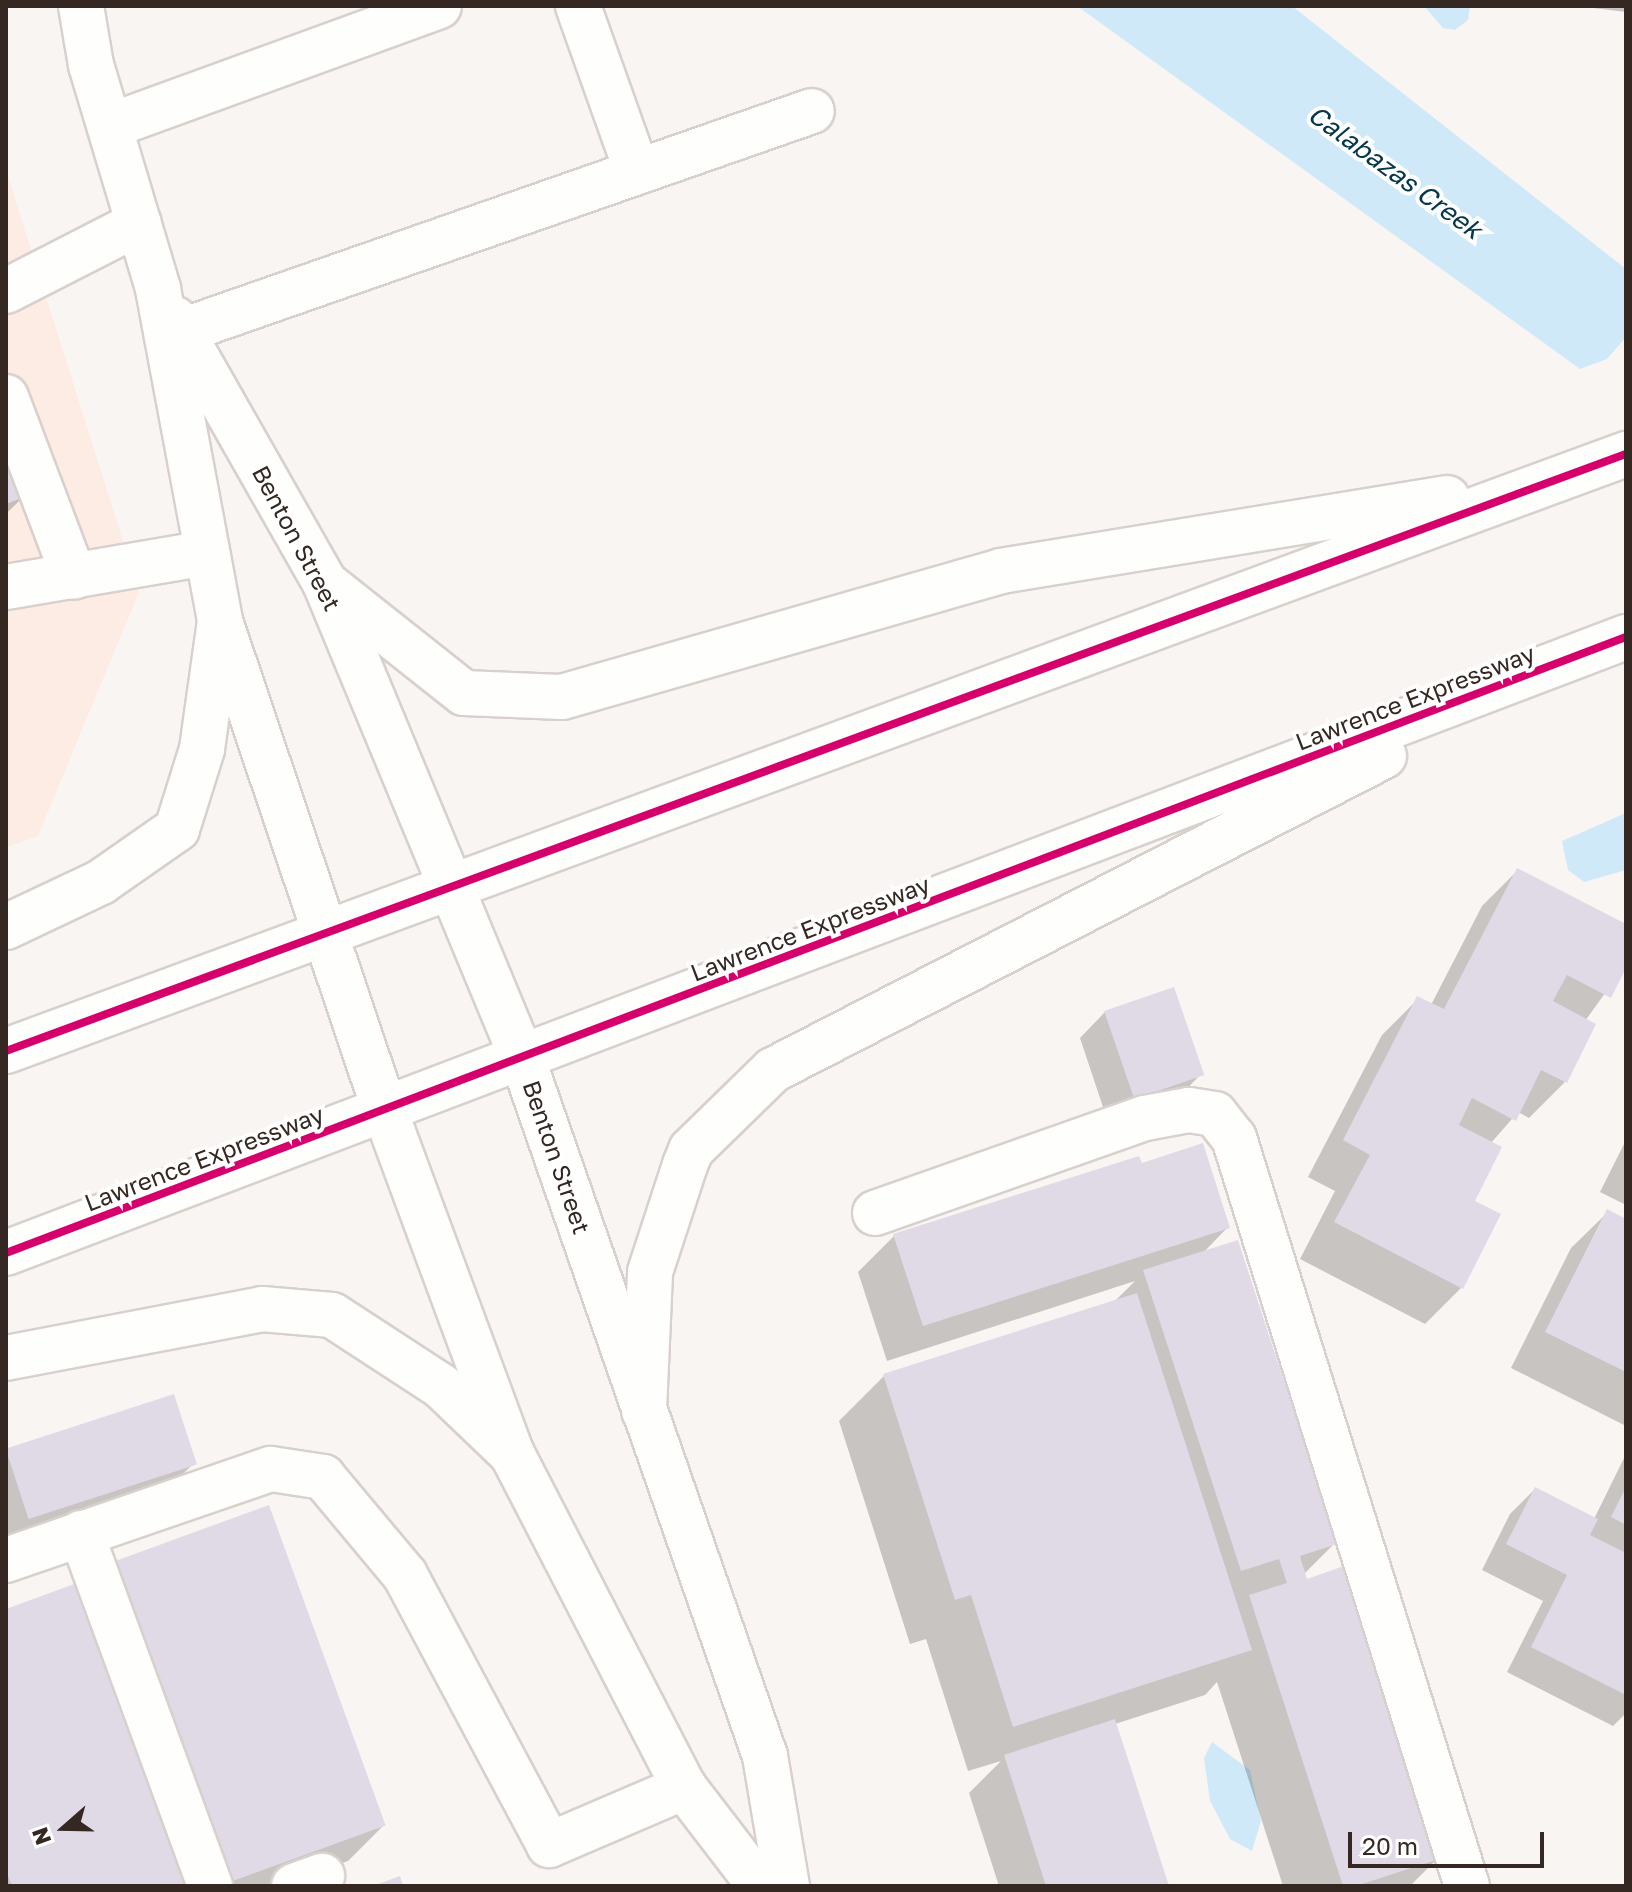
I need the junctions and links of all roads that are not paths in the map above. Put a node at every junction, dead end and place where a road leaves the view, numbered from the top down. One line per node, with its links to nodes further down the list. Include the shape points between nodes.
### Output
1 (81, 6): 5 (main road, Benton Street)
2 (439, 6): 5 (main road)
3 (578, 6): 6 (main road)
4 (812, 111): 6 (main road)
5 (110, 126): 7 (main road, Benton Street)
6 (637, 172): 10 (main road)
7 (139, 223): 8 (main road, Benton Street); 9 (main road)
8 (158, 289): 10 (main road, Benton Street); 14 (main road, Benton Street)
9 (6, 291)
10 (182, 331): 16 (main road, Benton Street)
11 (6, 397): 15 (main road)
12 (1626, 454): 13 (main road)
13 (1552, 480): 16 (main road, via 1001,571 562,697 464,693); 21 (main road)
14 (207, 553): 15 (main road); 18 (main road, Benton Street)
15 (74, 577): 17 (main road)
16 (325, 583): 21 (main road, Benton Street)
17 (6, 587)
18 (220, 621): 22 (main road, via 202,749 177,829 101,882); 23 (main road, Benton Street)
19 (1626, 637): 20 (main road, Lawrence Expressway)
20 (1565, 661): 25 (main road, Lawrence Expressway); 30 (main road, via 773,1070 691,1150 685,1165 650,1272)
21 (449, 884): 23 (main road); 25 (main road, Benton Street)
22 (6, 927)
23 (329, 929): 24 (main road); 26 (main road, Benton Street)
24 (6, 1051)
25 (523, 1060): 26 (main road, Lawrence Expressway); 30 (main road, Benton Street)
26 (385, 1111): 28 (main road, Lawrence Expressway); 31 (main road, Benton Street)
27 (875, 1213): 38 (main road, via 1145,1118 1189,1110 1215,1114 1234,1138)
28 (6, 1253)
29 (6, 1358): 31 (main road, via 262,1309 332,1315 441,1386)
30 (644, 1411): 37 (main road, Benton Street, via 765,1756)
31 (512, 1454): 34 (main road, Benton Street)
32 (81, 1533): 33 (main road); 34 (main road, via 271,1469 323,1477 405,1575 549,1845); 35 (main road)
33 (6, 1560)
34 (684, 1787): 36 (main road, Benton Street)
35 (210, 1886)
36 (760, 1886)
37 (787, 1886)
38 (1467, 1886)

